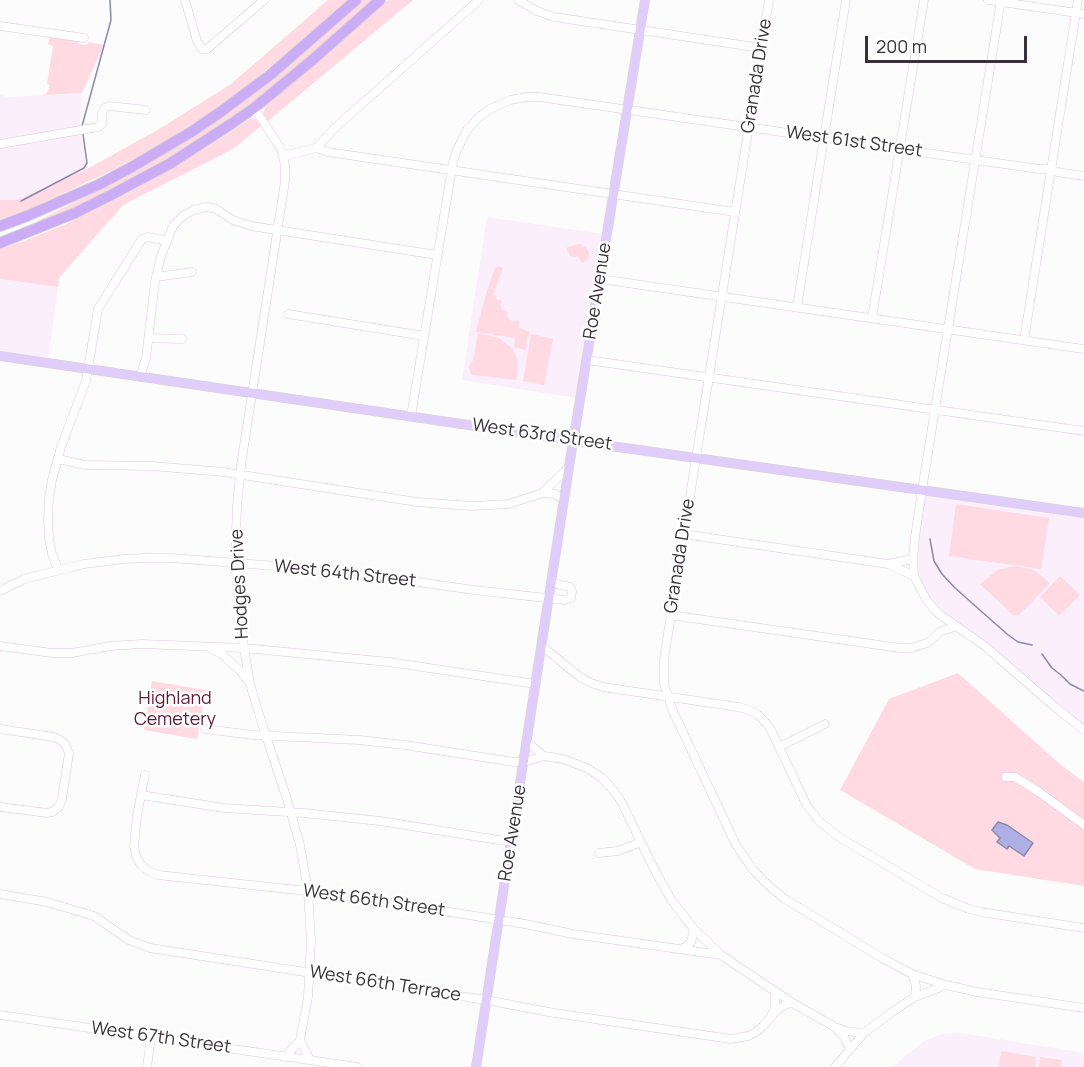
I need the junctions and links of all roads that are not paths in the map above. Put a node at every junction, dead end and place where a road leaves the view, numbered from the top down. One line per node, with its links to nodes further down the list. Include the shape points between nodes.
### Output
1 (185, 0): 2 (street, via 202,49 207,49)
2 (264, 0)
3 (356, 0): 34 (highway, via 270,75 191,132 98,185)
4 (380, 0): 19 (highway)
5 (479, 0): 26 (street)
6 (518, 0): 16 (street, via 554,17)
7 (645, 0): 16 (main road, Roe Avenue)
8 (769, 0): 18 (street, Granada Drive)
9 (846, 0): 23 (street)
10 (924, 0): 25 (street)
11 (988, 0): 13 (street)
12 (1078, 0): 14 (street)
13 (1001, 1): 14 (street); 28 (street)
14 (1080, 13): 29 (street)
15 (0, 26): 17 (street)
16 (640, 31): 18 (street); 21 (main road, Roe Avenue)
17 (84, 38)
18 (761, 48): 22 (street, Granada Drive)
19 (254, 108): 27 (street, Hodges Drive); 37 (highway, via 144,178 75,213)
20 (146, 110): 24 (street, via 109,106 98,127)
21 (628, 110): 22 (street, West 61st Street); 30 (street, West 61st Street, via 531,97 502,103 483,114 468,130 459,143); 32 (main road, Roe Avenue)
22 (748, 127): 23 (street, West 61st Street); 33 (street, Granada Drive)
23 (824, 138): 25 (street, West 61st Street); 43 (street)
24 (0, 144)
25 (900, 146): 28 (street, West 61st Street); 45 (street)
26 (316, 148): 27 (street); 30 (street)
27 (284, 156): 35 (street, Hodges Drive, via 285,181)
28 (975, 160): 29 (street, West 61st Street); 46 (street)
29 (1051, 169): 31 (street, West 61st Street); 50 (street)
30 (452, 171): 32 (street); 38 (street, West 61st Street)
31 (1084, 176)
32 (614, 194): 33 (street); 41 (main road, Roe Avenue)
33 (735, 212): 42 (street, Granada Drive)
34 (0, 226)
35 (277, 230): 36 (street, via 240,223 207,207 184,215); 38 (street); 57 (street, Hodges Drive)
36 (167, 240): 40 (street); 54 (street, via 142,239 120,272 98,309)
37 (0, 243)
38 (437, 255): 47 (street, West 61st Street)
39 (192, 272): 40 (street)
40 (156, 277): 48 (street)
41 (600, 279): 42 (street); 53 (main road, Roe Avenue)
42 (722, 296): 43 (street); 56 (street, Granada Drive)
43 (797, 307): 45 (street)
44 (288, 314): 47 (street)
45 (873, 318): 46 (street)
46 (948, 329): 50 (street); 58 (street)
47 (424, 336): 59 (street, West 61st Street)
48 (149, 338): 49 (street); 55 (street)
49 (182, 339)
50 (1024, 340): 51 (street)
51 (1084, 349)
52 (0, 356): 54 (main road, West 63rd Street)
53 (587, 360): 56 (street); 61 (main road, Roe Avenue)
54 (88, 369): 55 (main road, West 63rd Street); 63 (street)
55 (140, 377): 57 (main road, West 63rd Street)
56 (709, 377): 58 (street); 62 (street, Granada Drive)
57 (251, 393): 59 (main road, West 63rd Street); 65 (street, Hodges Drive)
58 (935, 409): 60 (street); 66 (street)
59 (411, 416): 61 (main road, West 63rd Street)
60 (1084, 431)
61 (574, 440): 62 (main road, West 63rd Street); 64 (main road, Roe Avenue)
62 (695, 457): 66 (main road, West 63rd Street); 70 (street, Granada Drive)
63 (57, 459): 65 (street, via 85,465 178,467); 74 (street, via 48,520)
64 (569, 467): 67 (street); 68 (main road, Roe Avenue)
65 (240, 475): 67 (street, via 396,499 472,506 508,504); 72 (street, Hodges Drive)
66 (922, 490): 69 (main road, West 63rd Street); 71 (street)
67 (542, 493): 68 (street, via 555,494)
68 (564, 501): 76 (main road, Roe Avenue)
69 (1084, 513)
70 (683, 534): 73 (street); 80 (street, Granada Drive)
71 (913, 559): 73 (street); 75 (street)
72 (236, 563): 74 (street, West 64th Street, via 146,558 107,560); 78 (street, West 64th Street); 86 (street, Hodges Drive)
73 (888, 564): 75 (street)
74 (58, 570): 77 (street, West 64th Street, via 24,579)
75 (914, 576): 79 (street)
76 (552, 583): 78 (main road, Roe Avenue); 78 (street, via 568,586 572,593 569,599)
77 (0, 591)
78 (550, 598): 85 (main road, Roe Avenue)
79 (939, 614): 81 (street); 82 (street)
80 (670, 615): 82 (street, via 900,648 927,643); 91 (street, Granada Drive, via 664,659)
81 (956, 626): 82 (street); 95 (street)
82 (939, 632)
83 (0, 646): 84 (street, via 72,653 142,644)
84 (204, 646): 86 (street); 89 (street, via 222,654)
85 (542, 646): 87 (street); 88 (main road, Roe Avenue)
86 (244, 648): 89 (street, Hodges Drive); 90 (street, via 389,662)
87 (560, 661): 88 (street); 91 (street, via 603,687)
88 (539, 664): 90 (main road, Roe Avenue)
89 (250, 684): 96 (street, Hodges Drive)
90 (536, 684): 97 (main road, Roe Avenue)
91 (668, 696): 98 (street, via 751,711 766,723); 118 (street, Granada Drive, via 728,831 754,871 785,899)
92 (825, 724): 98 (street)
93 (0, 729): 104 (street, via 54,737 65,744 69,753 62,798 52,812)
94 (205, 729): 96 (street)
95 (1084, 730)
96 (266, 735): 100 (street, via 360,740); 105 (street, Hodges Drive)
97 (527, 742): 99 (street); 100 (main road, Roe Avenue)
98 (779, 747): 113 (street, via 807,807 821,823 919,885 975,911)
99 (544, 756): 100 (street); 108 (street, via 579,764 602,778 622,803)
100 (524, 762): 107 (main road, Roe Avenue)
101 (145, 775): 103 (street)
102 (1005, 777): 106 (street, via 1015,777)
103 (141, 795): 105 (street, via 224,808); 110 (street, West 66th Street, via 134,846 149,871 165,877)
104 (0, 807)
105 (291, 812): 107 (street, via 380,821); 110 (street, Hodges Drive)
106 (1084, 825)
107 (511, 842): 112 (main road, Roe Avenue)
108 (641, 842): 109 (street, via 618,852); 114 (street, via 672,901)
109 (599, 853)
110 (308, 891): 112 (street, West 66th Street); 117 (street, Hodges Drive)
111 (0, 894): 117 (street, West 66th Terrace, via 94,916 129,940 150,948)
112 (499, 920): 115 (street, West 66th Street); 122 (main road, Roe Avenue)
113 (1084, 928)
114 (694, 929): 115 (street, via 692,942); 116 (street)
115 (679, 950): 116 (street, West 66th Street)
116 (721, 956): 120 (street, West 66th Street)
117 (310, 973): 122 (street, West 66th Terrace); 130 (street, Hodges Drive)
118 (912, 974): 119 (street, Granada Drive); 121 (street)
119 (946, 985): 121 (street); 124 (street)
120 (775, 991): 123 (street, West 66th Street); 126 (street)
121 (915, 997): 128 (street)
122 (486, 1000): 126 (street, West 66th Terrace, via 731,1039 756,1032); 136 (main road, Roe Avenue)
123 (791, 1002): 126 (street, West 66th Terrace); 127 (street, West 66th Street)
124 (1084, 1008)
125 (0, 1015): 129 (street, West 67th Street)
126 (771, 1015)
127 (835, 1027): 128 (street, West 66th Street); 131 (street)
128 (864, 1033): 131 (street)
129 (152, 1037): 132 (street, West 67th Street); 134 (street)
130 (300, 1040): 132 (street); 133 (street)
131 (850, 1049): 137 (street)
132 (285, 1056): 133 (street, West 67th Street)
133 (310, 1060): 135 (street, West 67th Street)
134 (147, 1067)
135 (357, 1067)
136 (476, 1067)
137 (835, 1067)

